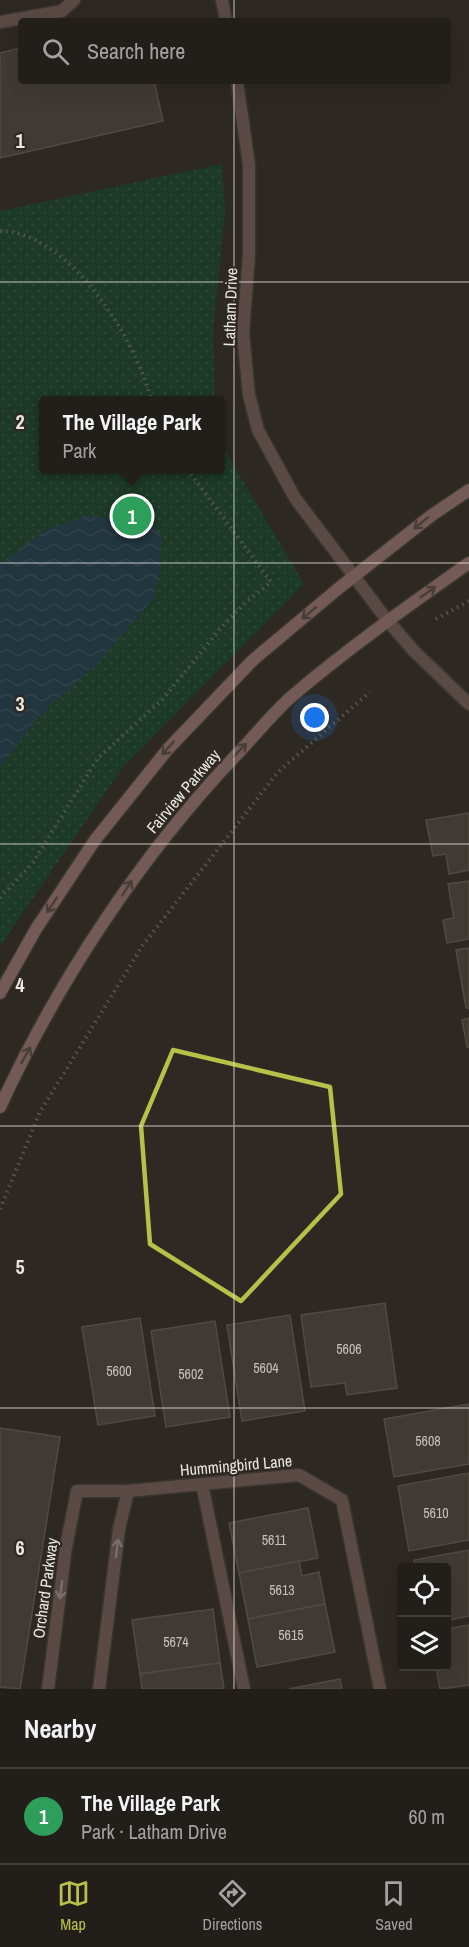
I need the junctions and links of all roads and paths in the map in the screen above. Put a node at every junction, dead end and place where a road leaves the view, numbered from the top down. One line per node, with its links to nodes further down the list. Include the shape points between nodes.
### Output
1 (74, 0): 3 (street, via 62,11)
2 (222, 0): 4 (street)
3 (23, 18)
4 (225, 18)
5 (18, 19): 6 (street)
6 (0, 22)
7 (237, 84): 13 (street, Latham Drive, via 249,165 249,255 243,333 249,396 258,430 295,498)
8 (0, 231): 9 (path, via 27,236 46,247 87,282 135,358)
9 (150, 396)
10 (191, 474): 19 (path, via 271,582 220,629 162,700 98,758 32,864)
11 (469, 490): 13 (street, one-way to 13)
12 (469, 563): 16 (street, Fairview Parkway, one-way to 12)
13 (354, 577): 16 (street, Latham Drive); 20 (street, one-way to 20, via 253,660 167,750 95,840 36,929)
14 (469, 601): 15 (path)
15 (436, 619)
16 (387, 620): 18 (street); 21 (street, Fairview Parkway, one-way to 16, via 77,967 138,872 207,785 290,699)
17 (370, 692): 22 (path, via 278,772 143,945 40,1112)
18 (469, 704)
19 (0, 898)
20 (0, 993)
21 (0, 1107)
22 (0, 1209)
23 (202, 1484): 25 (street, Hummingbird Lane); 28 (street); 29 (street, Hummingbird Lane, via 299,1475 342,1500)
24 (76, 1491): 25 (street, Hummingbird Lane); 26 (street, Orchard Parkway, one-way to 26)
25 (128, 1491): 27 (street, one-way to 25, via 119,1529)
26 (48, 1689)
27 (99, 1689)
28 (244, 1689)
29 (380, 1689)

